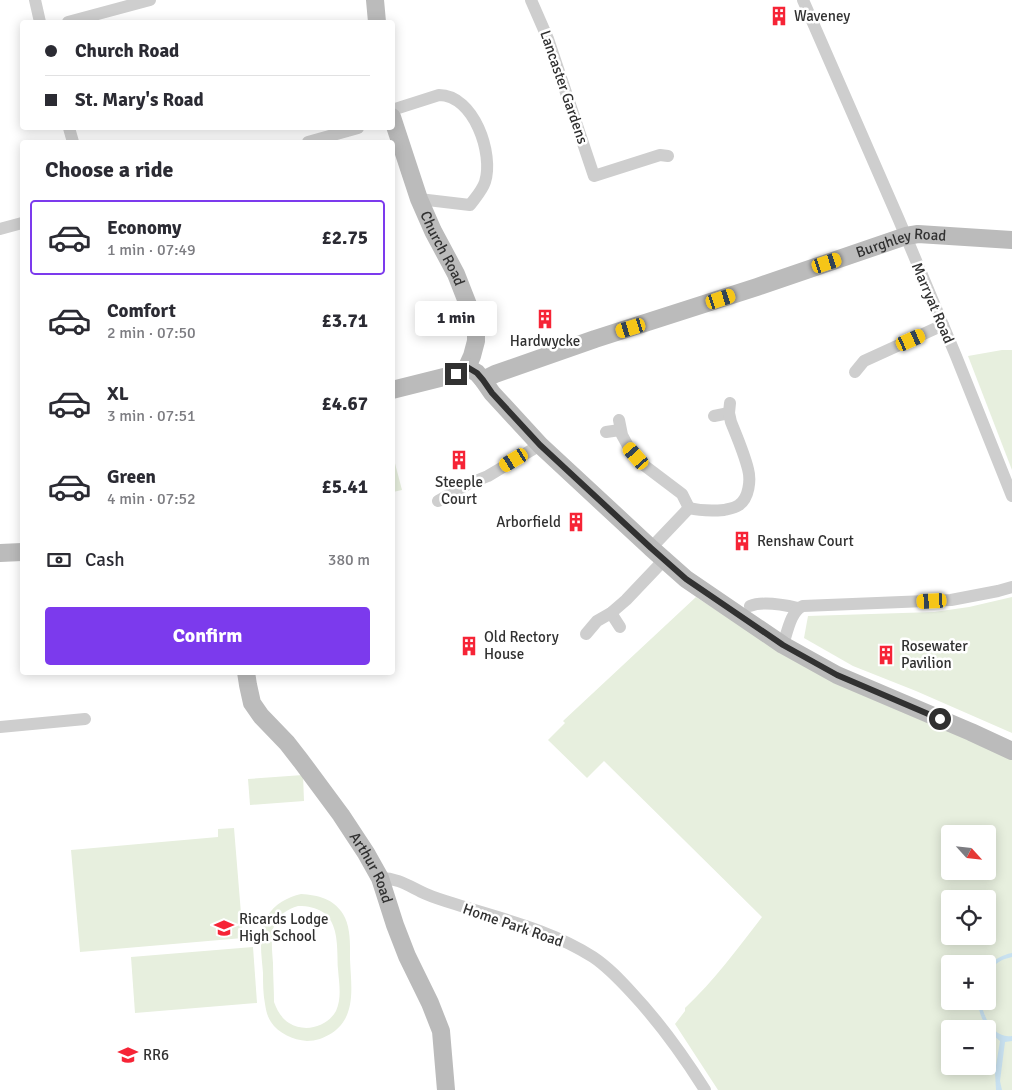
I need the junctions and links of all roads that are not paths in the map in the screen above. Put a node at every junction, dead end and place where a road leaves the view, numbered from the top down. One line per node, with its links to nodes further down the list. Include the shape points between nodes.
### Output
1 (35, 0): 6 (street)
2 (150, 0): 7 (street)
3 (375, 0): 8 (street)
4 (531, 0): 13 (street, Lancaster Gardens, via 548,39 589,178 660,155)
5 (803, 0): 17 (street, Marryat Road)
6 (40, 20)
7 (75, 20)
8 (377, 20)
9 (395, 109): 14 (street, via 438,95 452,98 470,112 483,139 487,169 485,183 470,205)
10 (395, 123): 14 (street, Church Road)
11 (351, 130): 12 (street)
12 (315, 140)
13 (668, 156)
14 (419, 200): 20 (street, Church Road, via 456,274 474,320 476,341)
15 (20, 224): 16 (street)
16 (0, 229)
17 (906, 236): 18 (street, Burghley Road); 19 (street, Marryat Road); 22 (street, Burghley Road, via 595,339)
18 (1012, 240)
19 (943, 325): 21 (street, via 864,361); 27 (street, Marryat Road)
20 (467, 367): 22 (street); 23 (street, via 456,374)
21 (855, 372)
22 (483, 380): 26 (street)
23 (395, 389)
24 (714, 416): 29 (street, via 729,408 748,470 748,489 739,505 728,509)
25 (606, 432): 29 (street, via 619,425 628,446 645,466 682,494)
26 (540, 445): 28 (street); 32 (street)
27 (1012, 496)
28 (438, 501)
29 (689, 508): 32 (street)
30 (20, 552): 31 (street)
31 (0, 553)
32 (657, 554): 36 (street, via 626,600); 39 (street, via 686,579)
33 (1012, 587): 35 (street, via 951,600)
34 (750, 606): 35 (street, via 764,604)
35 (798, 608): 39 (street)
36 (611, 613): 37 (street); 38 (street, via 597,621)
37 (620, 627)
38 (586, 634)
39 (783, 645): 43 (street, via 837,675)
40 (246, 675): 44 (street, Arthur Road, via 252,702 261,716 287,743 341,815)
41 (85, 719): 42 (street)
42 (0, 727)
43 (1012, 751)
44 (380, 878): 45 (street, Arthur Road, via 407,956 441,1031); 46 (street, Home Park Road, via 399,880 426,894 541,932 593,958 645,1006)
45 (446, 1090)
46 (705, 1090)

